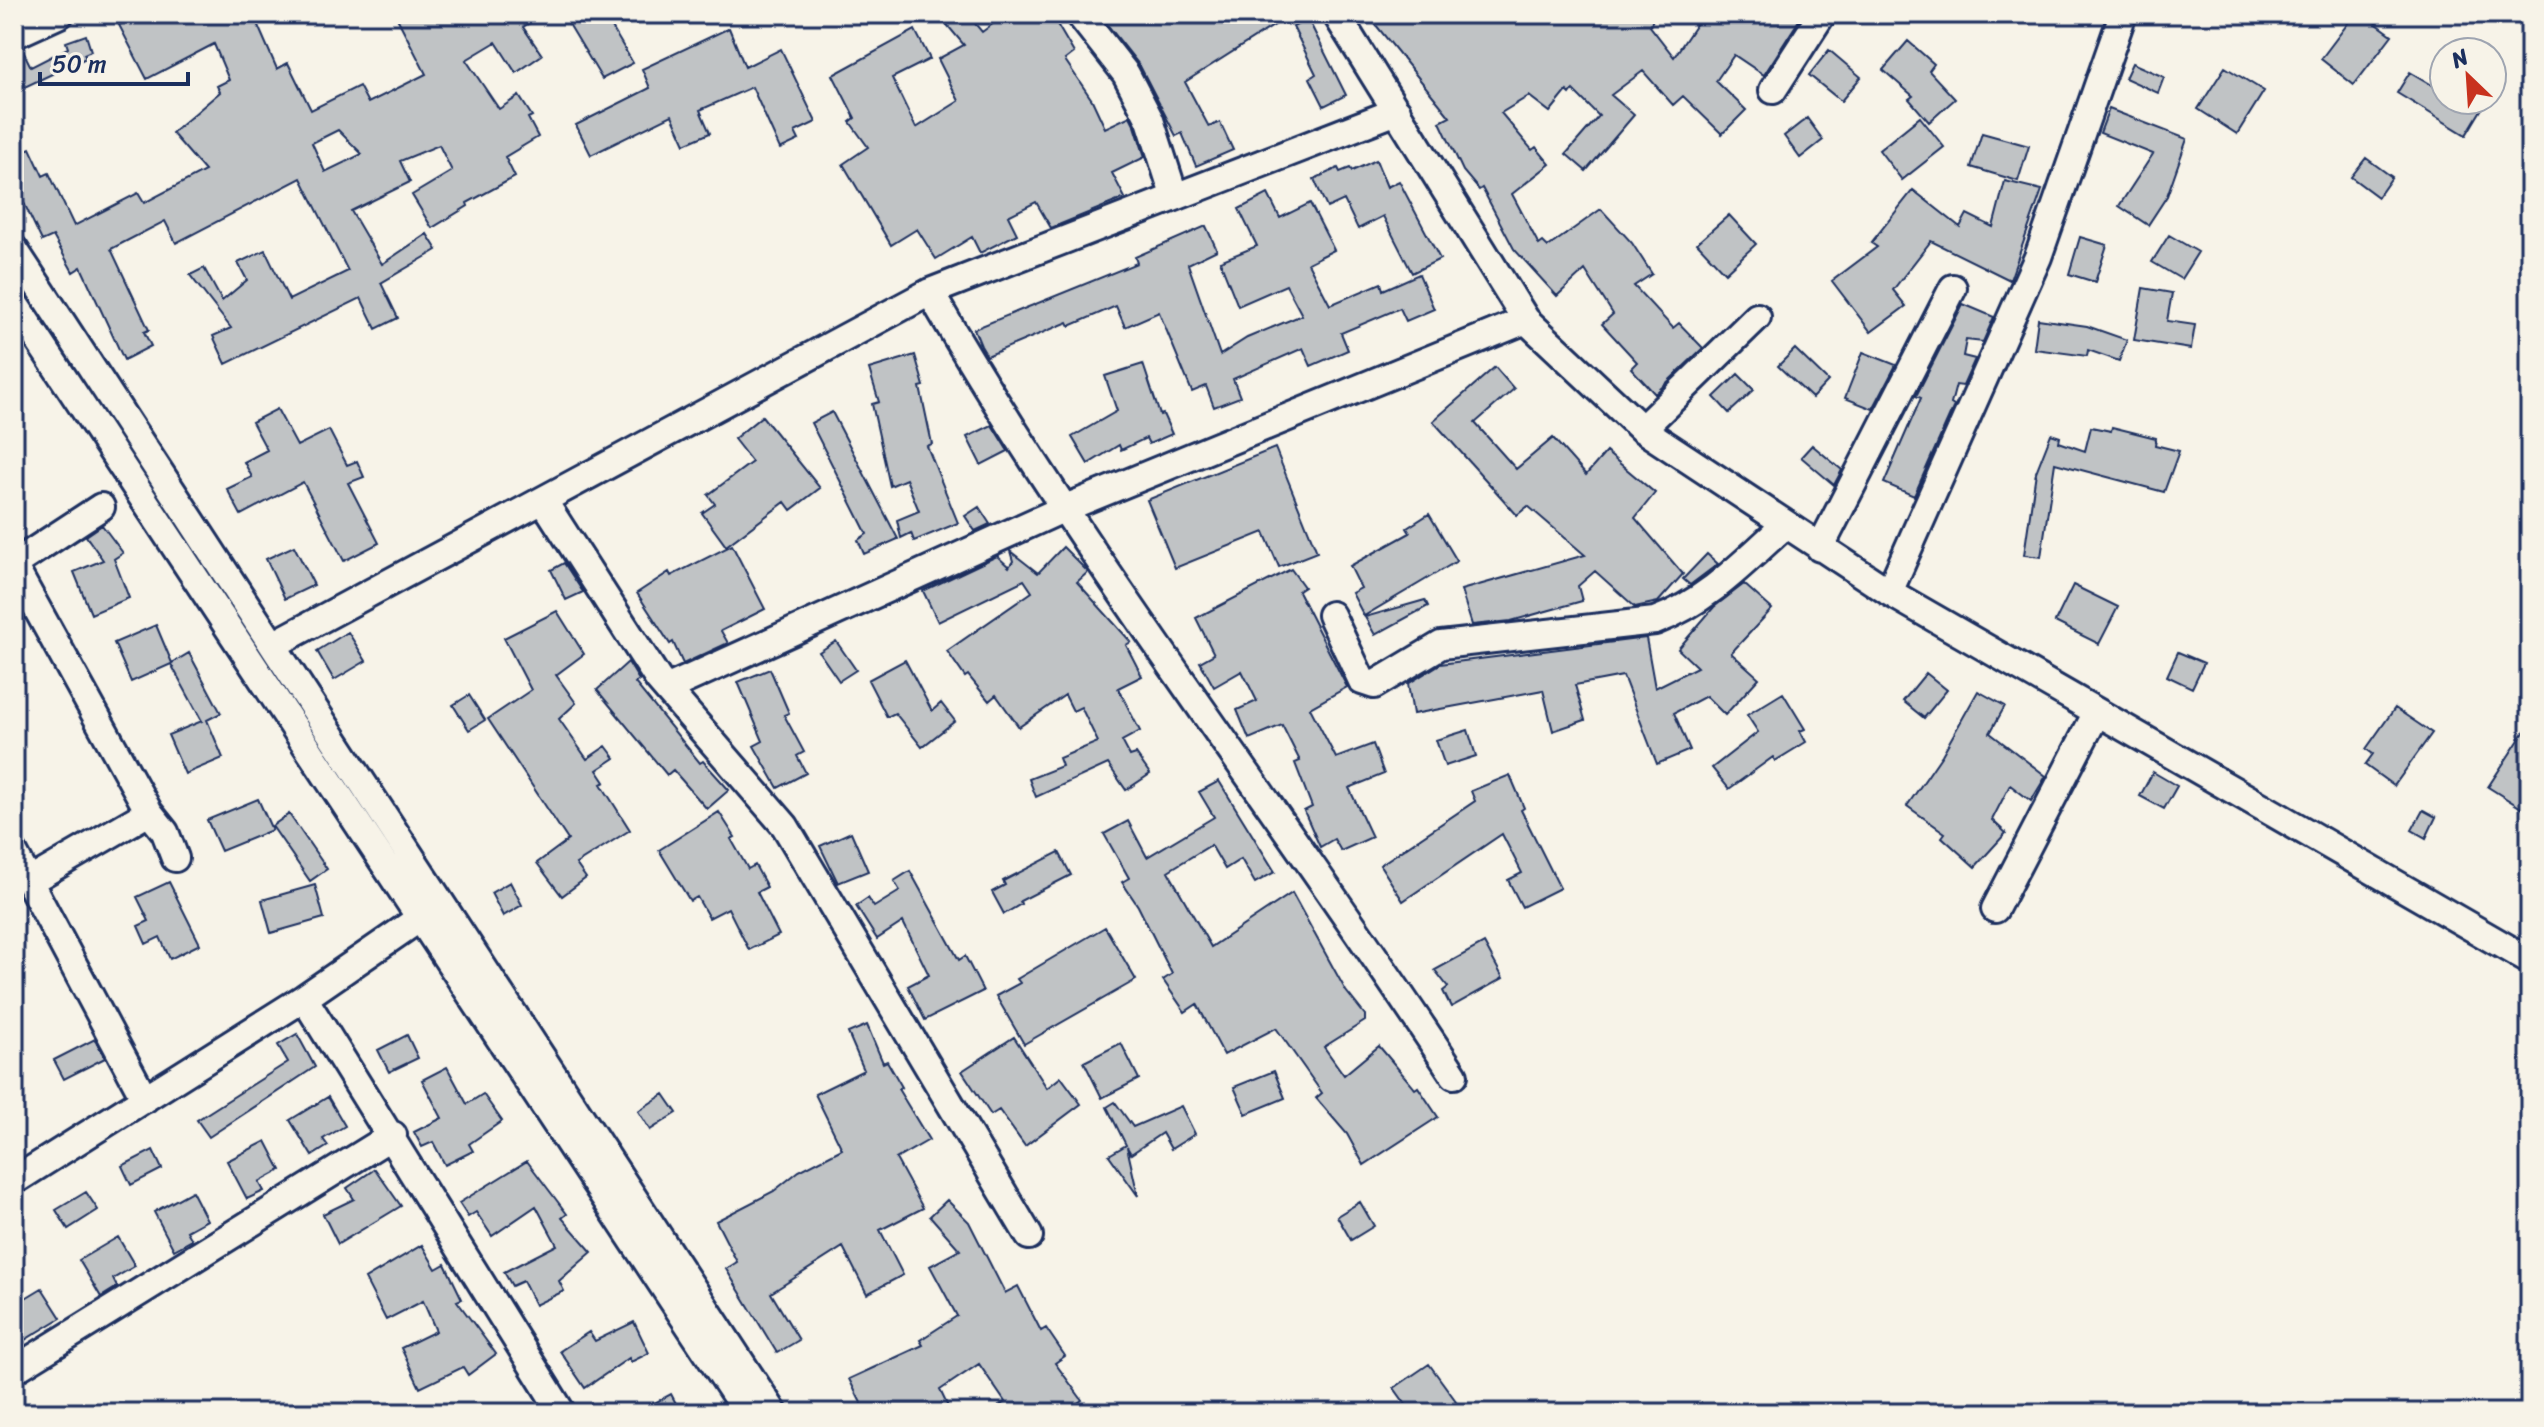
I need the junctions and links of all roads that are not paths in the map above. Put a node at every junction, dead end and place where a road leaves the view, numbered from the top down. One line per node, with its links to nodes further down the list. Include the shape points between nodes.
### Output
1 (60, 14): 6 (street)
2 (1079, 14): 9 (street, via 1126,74)
3 (1336, 14): 8 (street)
4 (1822, 14): 7 (street)
5 (2123, 14): 25 (street, via 2038,257)
6 (14, 35)
7 (1773, 90)
8 (1397, 111): 9 (street); 15 (street)
9 (1174, 195): 12 (street)
10 (14, 249): 16 (street)
11 (1953, 288): 23 (street)
12 (930, 292): 19 (street); 21 (street)
13 (14, 303): 17 (street)
14 (1757, 317): 18 (street)
15 (1526, 320): 18 (street); 21 (street)
16 (93, 369): 17 (street); 27 (street)
17 (70, 385): 35 (street)
18 (1642, 429): 22 (street)
19 (543, 500): 27 (street); 28 (street)
20 (101, 507): 24 (street)
21 (1063, 509): 28 (street); 38 (street)
22 (1785, 525): 23 (street); 26 (street, via 1710,593 1677,613 1655,621 1441,645 1374,685 1362,681)
23 (1820, 548): 25 (street)
24 (14, 566): 30 (street)
25 (1889, 592): 29 (street)
26 (1331, 615)
27 (273, 645): 46 (street)
28 (668, 688): 42 (street, via 785,826)
29 (2096, 714): 34 (street); 36 (street)
30 (149, 812): 32 (street, via 165,832); 33 (street)
31 (14, 853): 33 (street)
32 (175, 858)
33 (30, 881): 39 (street)
34 (1995, 909)
35 (420, 918): 37 (street); 45 (street)
36 (2530, 961)
37 (304, 998): 39 (street); 40 (street)
38 (1454, 1075)
39 (145, 1099): 41 (street)
40 (393, 1135): 43 (street); 44 (street)
41 (14, 1181)
42 (1029, 1236)
43 (14, 1370)
44 (562, 1413)
45 (747, 1413)
46 (774, 1413)

